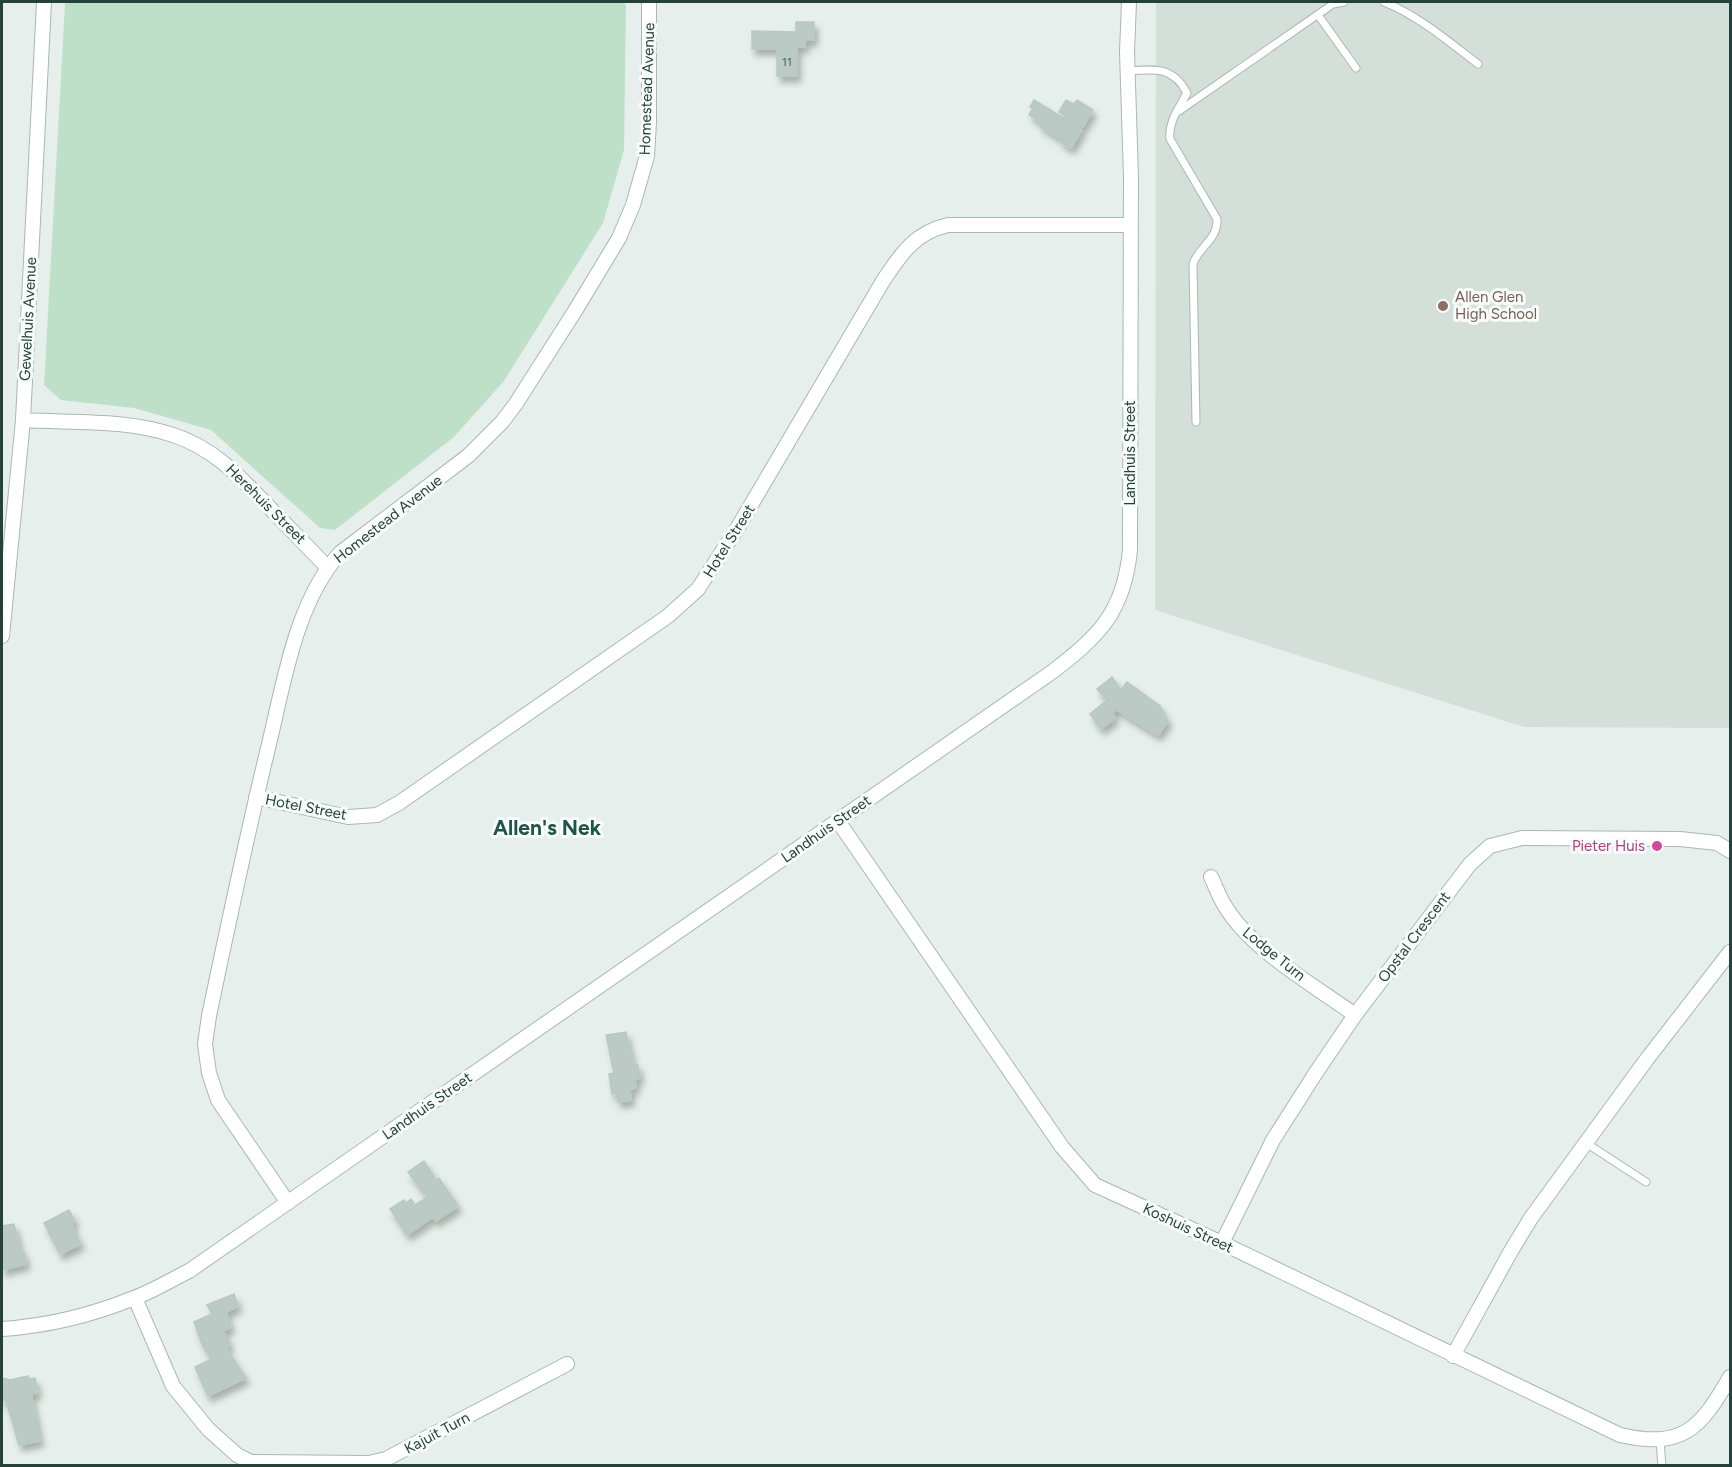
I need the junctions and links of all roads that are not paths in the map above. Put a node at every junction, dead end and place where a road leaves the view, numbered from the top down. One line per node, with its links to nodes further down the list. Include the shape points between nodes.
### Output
1 (44, 2): 12 (street, Gewelhuis Avenue)
2 (649, 2): 14 (street, Homestead Avenue, via 647,156 619,238 502,422 468,456 352,543)
3 (1129, 2): 9 (street, Landhuis Street)
4 (1344, 2): 6 (lane, via 1333,4)
5 (1384, 2): 7 (lane, via 1426,25)
6 (1318, 15): 8 (lane); 10 (lane)
7 (1478, 64)
8 (1356, 68)
9 (1128, 71): 10 (lane, via 1158,69 1182,85 1187,93); 11 (street, Landhuis Street)
10 (1177, 112): 13 (lane, via 1169,130 1170,139 1217,219 1218,228 1193,264)
11 (1129, 225): 16 (street, Hotel Street, via 948,225 923,234 901,255 883,281 771,474 698,590 668,616 409,797 377,815 348,817); 17 (street, Landhuis Street, via 1130,550 1114,610 1083,648)
12 (23, 420): 14 (street, Herehuis Street, via 152,429 202,447 241,477); 15 (street, Gewelhuis Avenue)
13 (1197, 422)
14 (327, 567): 16 (street, Homestead Avenue, via 295,640)
15 (2, 636)
16 (256, 797): 24 (street, Homestead Avenue, via 205,1044 218,1100)
17 (838, 821): 24 (street, Landhuis Street); 25 (street, Koshuis Street, via 1077,1167 1095,1185)
18 (1731, 851): 21 (street, Opstal Crescent, via 1717,843 1680,839 1522,838 1490,846 1470,864)
19 (1211, 877): 21 (street, Lodge Turn, via 1225,907 1243,929 1274,957)
20 (1731, 952): 22 (street)
21 (1355, 1015): 25 (street, Opstal Crescent, via 1273,1140)
22 (1586, 1143): 23 (lane); 28 (street, via 1531,1218)
23 (1646, 1182)
24 (288, 1203): 26 (street, Landhuis Street, via 189,1271)
25 (1222, 1243): 28 (street, Koshuis Street)
26 (135, 1298): 27 (street, Landhuis Street, via 56,1322); 29 (street, Kajuit Turn, via 173,1386 208,1429 251,1462 386,1460)
27 (2, 1329)
28 (1453, 1356): 31 (street, Koshuis Street, via 1620,1435)
29 (567, 1364)
30 (1731, 1377): 31 (street, Koshuis Street, via 1703,1419 1687,1431)
31 (1660, 1441): 32 (lane)
32 (1662, 1466)

